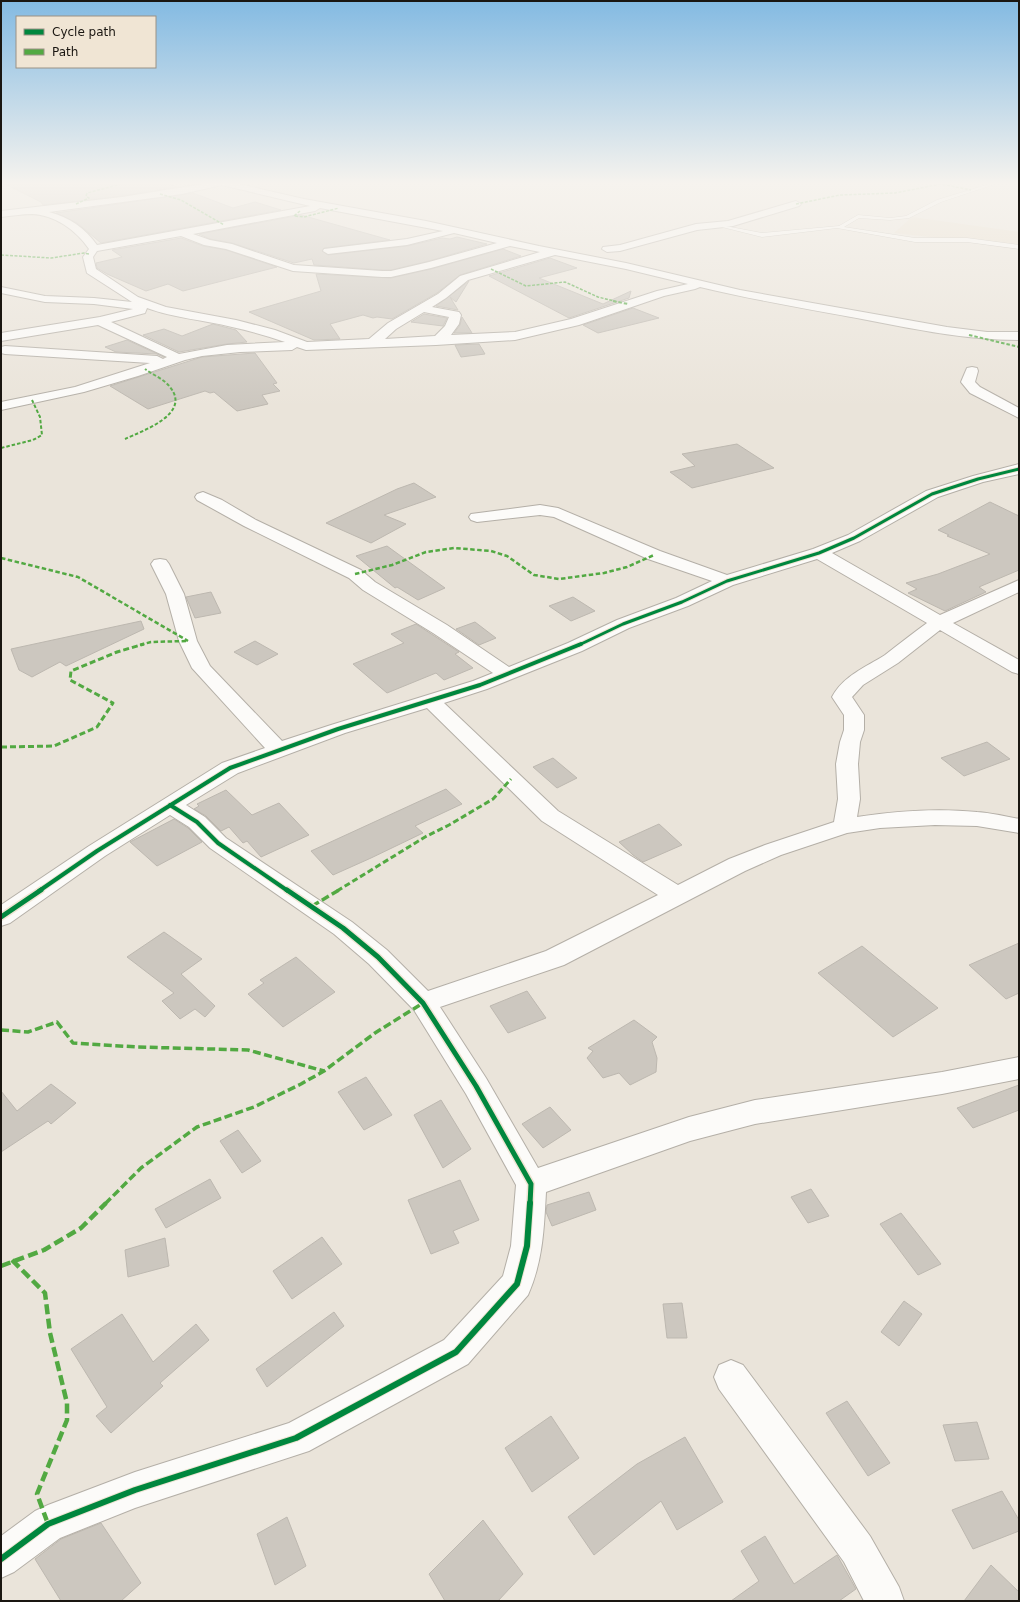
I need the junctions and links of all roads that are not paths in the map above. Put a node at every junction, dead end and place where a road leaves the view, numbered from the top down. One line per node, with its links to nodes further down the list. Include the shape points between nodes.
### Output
1 (88, 258): 14 (street, via 91,271 134,299)
2 (263, 258): 7 (street, via 293,268)
3 (461, 258): 7 (street, via 391,274)
4 (531, 258): 13 (street, via 467,277)
5 (587, 258): 9 (street)
6 (379, 263): 7 (street)
7 (351, 271)
8 (695, 271): 11 (street, via 753,290)
9 (703, 285): 11 (street); 18 (street, via 665,292 589,318 515,336)
10 (1, 290): 12 (street, via 45,299 94,301)
11 (764, 297): 16 (street, via 969,335)
12 (150, 308): 14 (street); 15 (street)
13 (422, 308): 18 (street, via 454,315 449,332); 19 (street, via 392,326)
14 (163, 310): 20 (street, via 271,333)
15 (100, 321): 17 (street); 22 (street)
16 (1019, 336)
17 (1, 337)
18 (436, 341): 19 (street)
19 (371, 344): 20 (street)
20 (303, 346): 22 (street, via 228,348)
21 (5, 350): 22 (street, via 127,359)
22 (173, 359): 24 (street, via 110,381)
23 (972, 371): 25 (street, via 968,380 970,386)
24 (1, 406)
25 (1019, 414)
26 (1019, 469): 27 (street)
27 (996, 474): 28 (street); 31 (street, via 932,494 854,538)
28 (1019, 485)
29 (203, 497): 37 (street, via 355,574 369,586)
30 (477, 517): 33 (street, via 540,510 558,513 654,555)
31 (819, 553): 33 (street); 35 (street)
32 (160, 564): 39 (street, via 175,594 188,641 202,668)
33 (727, 582): 37 (street)
34 (1019, 585): 35 (street)
35 (940, 622): 36 (street); 41 (street, via 891,659 856,681 842,697 854,715 854,730 847,764 849,799)
36 (1019, 668)
37 (507, 674): 38 (street)
38 (431, 701): 39 (street, via 338,729); 43 (street, via 550,816)
39 (280, 751): 40 (street, via 230,768)
40 (170, 805): 44 (street); 45 (street, via 197,822 218,843 343,928 378,957)
41 (844, 826): 42 (street, via 935,818 977,819); 43 (street, via 773,850)
42 (1019, 826)
43 (678, 896): 45 (street, via 555,958)
44 (1, 917)
45 (423, 1002): 47 (street, via 476,1086)
46 (1019, 1068): 47 (street, via 942,1083 755,1112 689,1128)
47 (531, 1184): 49 (street, via 527,1246 517,1284 456,1352 296,1438 135,1490 48,1524)
48 (731, 1377): 50 (street, via 857,1549)
49 (1, 1559)
50 (885, 1601)

